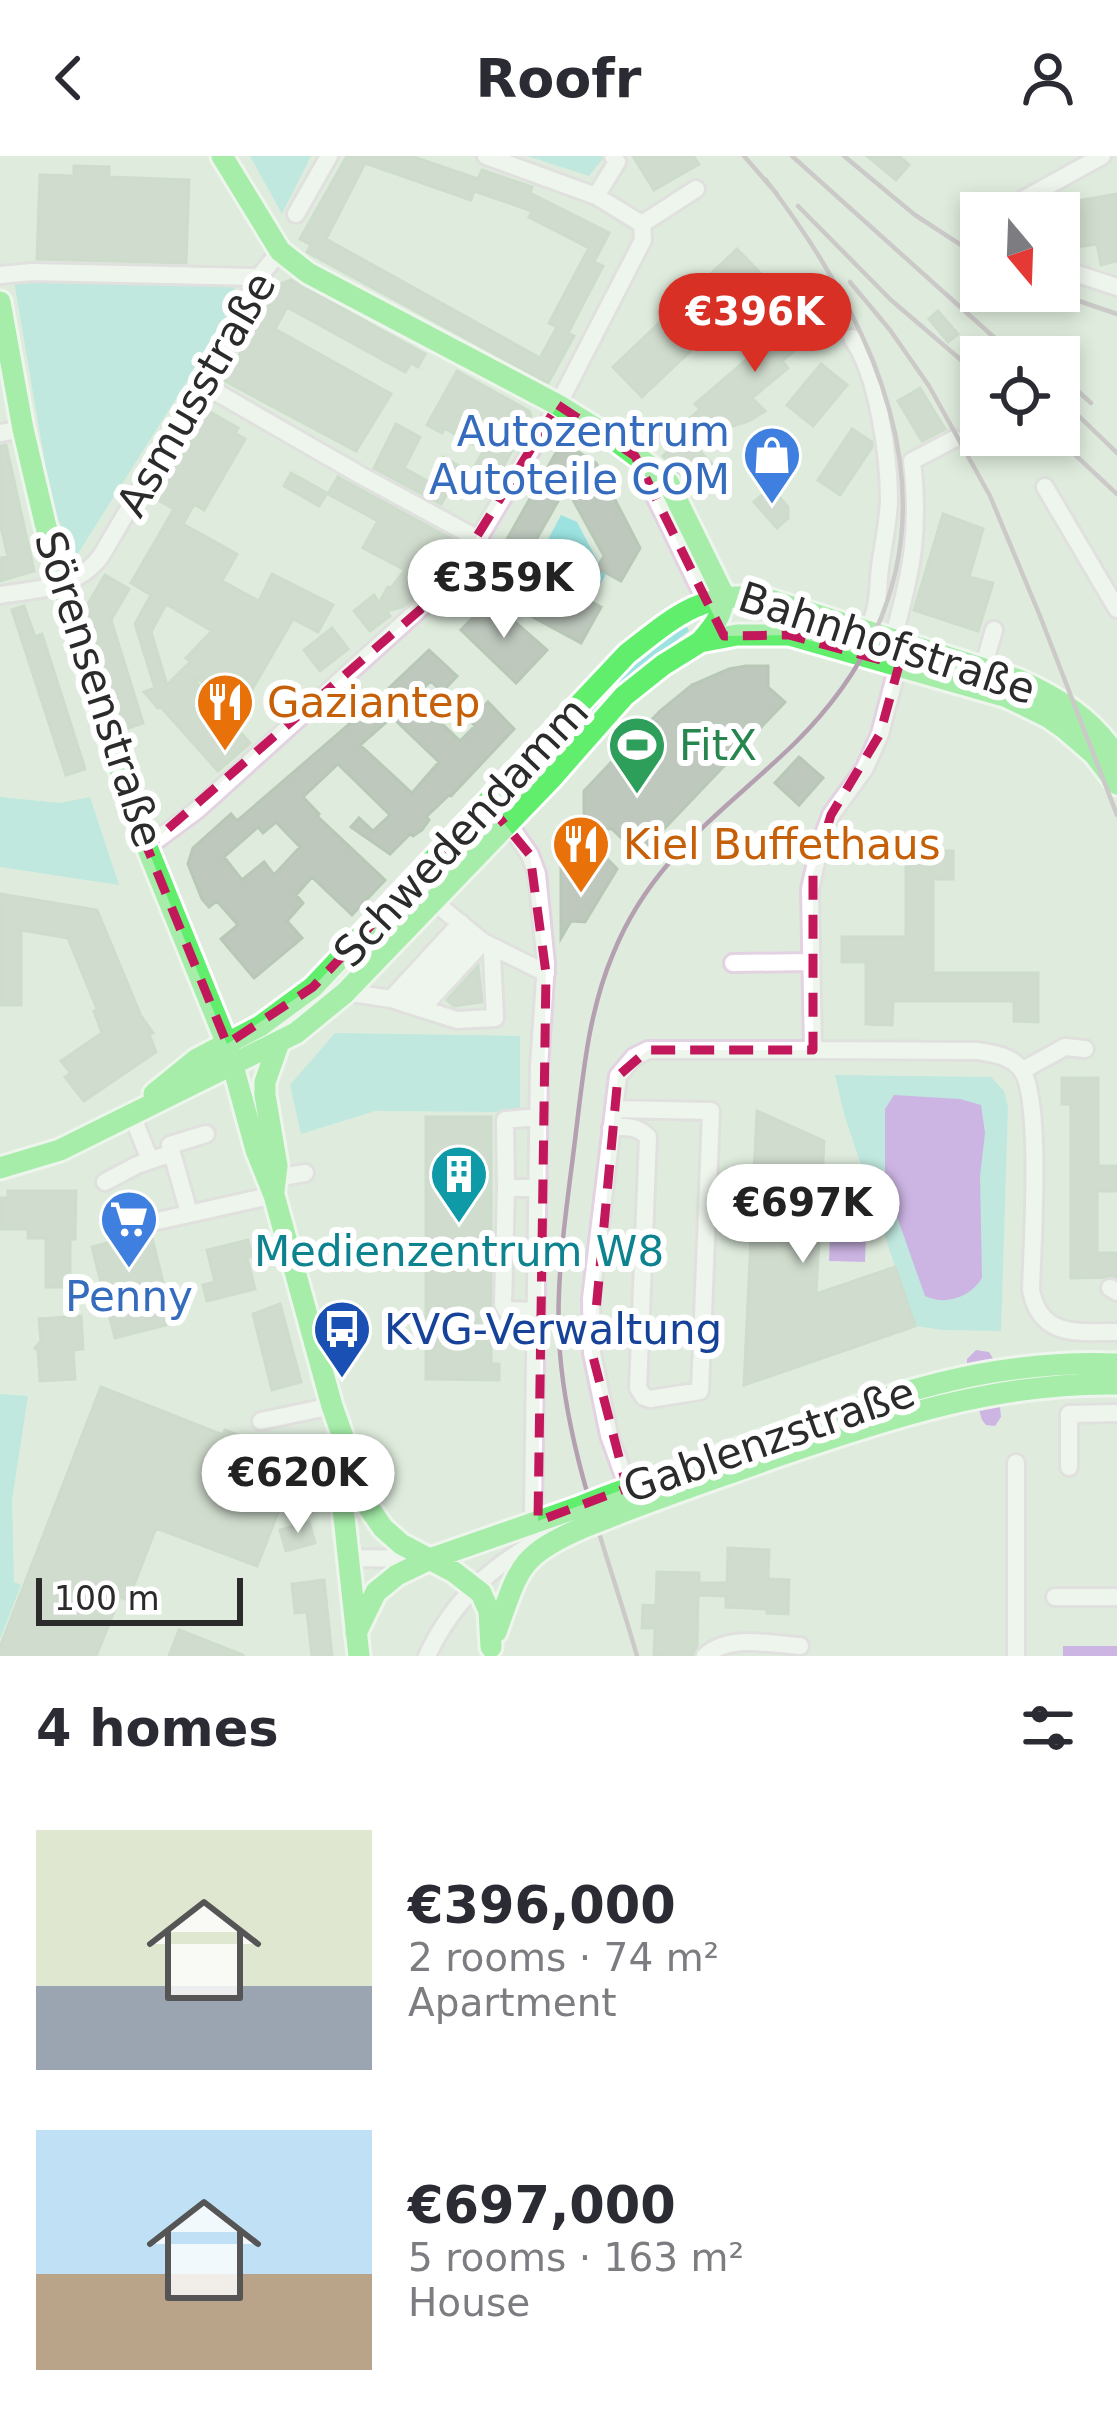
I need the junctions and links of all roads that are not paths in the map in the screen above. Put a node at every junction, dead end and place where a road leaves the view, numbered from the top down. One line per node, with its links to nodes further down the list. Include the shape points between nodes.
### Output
1 (222, 156): 11 (main road, Bahnhofstraße)
2 (329, 156): 9 (street)
3 (485, 156): 8 (street)
4 (613, 156): 8 (street)
5 (1102, 156): 7 (street)
6 (696, 189): 10 (street)
7 (1038, 192)
8 (596, 196): 10 (street)
9 (296, 214)
10 (642, 224): 19 (street, via 643,240)
11 (280, 251): 14 (street, Asmusstraße); 19 (main road, Bahnhofstraße)
12 (0, 275): 14 (street)
13 (1080, 275): 15 (street)
14 (259, 277): 18 (street, Asmusstraße)
15 (1117, 287)
16 (0, 302): 20 (main road, Sörensenstraße)
17 (852, 338): 29 (street, via 874,389 889,500 878,608)
18 (202, 384): 23 (street); 24 (street, Asmusstraße, via 101,556)
19 (558, 406): 23 (street); 26 (main road, Bahnhofstraße, via 669,484)
20 (11, 431): 24 (main road, Sörensenstraße)
21 (954, 439): 31 (street, via 912,461 916,527)
22 (1045, 487): 27 (street)
23 (480, 540): 38 (street, via 436,597)
24 (62, 586): 25 (street); 38 (main road, Sörensenstraße)
25 (0, 595)
26 (714, 599): 28 (main road); 29 (main road, Bahnhofstraße, via 761,597); 36 (main road, Schwedendamm, via 627,654)
27 (1117, 609)
28 (724, 629): 32 (main road, Bahnhofstraße, via 789,635); 37 (main road, Schwedendamm, via 624,696)
29 (868, 630): 31 (main road, Bahnhofstraße)
30 (994, 630): 33 (street)
31 (898, 640): 32 (street); 33 (main road, Bahnhofstraße)
32 (899, 665): 35 (main road, Bahnhofstraße, via 1048,717); 41 (street, via 880,734 820,845 810,889)
33 (983, 668): 34 (main road, Bahnhofstraße, via 1053,695)
34 (1117, 757)
35 (1117, 784)
36 (487, 803): 37 (street); 44 (main road, Schwedendamm)
37 (508, 823): 39 (main road, Schwedendamm); 43 (street, via 537,874)
38 (147, 847): 50 (main road, Sörensenstraße)
39 (433, 901): 40 (street); 45 (main road, Schwedendamm)
40 (478, 937): 43 (street); 46 (street); 46 (street); 46 (street, via 492,955 495,1018 457,1020)
41 (812, 962): 42 (street); 49 (street)
42 (733, 964)
43 (546, 973): 54 (street)
44 (313, 987): 45 (street, Schwedendamm); 50 (main road, Schwedendamm, via 260,1026)
45 (345, 993): 46 (street); 47 (main road, Schwedendamm)
46 (406, 1003)
47 (278, 1045): 50 (main road, Schwedendamm); 52 (main road)
48 (1085, 1049): 51 (street, via 1065,1047)
49 (813, 1050): 51 (street, via 978,1051); 55 (street, via 648,1050 618,1076)
50 (234, 1058): 52 (main road); 53 (main road); 62 (main road, via 256,1150)
51 (1023, 1070): 69 (street, via 1033,1106 1035,1306 1060,1329)
52 (265, 1095): 62 (main road)
53 (130, 1113): 58 (street); 59 (main road, via 60,1150)
54 (538, 1117): 63 (street, via 506,1120); 64 (street)
55 (612, 1118): 55 (street, via 648,1137 638,1388 650,1400 700,1391 711,1111); 78 (street, via 592,1353)
56 (206, 1134): 57 (street, via 170,1145)
57 (172, 1153): 58 (street); 65 (street)
58 (149, 1160): 61 (street)
59 (0, 1168)
60 (305, 1172): 62 (street)
61 (105, 1182)
62 (275, 1186): 65 (street); 73 (main road)
63 (506, 1188): 64 (street); 68 (street, via 503,1304)
64 (536, 1188): 68 (street)
65 (186, 1214): 66 (street); 67 (street)
66 (153, 1222)
67 (188, 1236)
68 (534, 1311): 80 (street)
69 (1117, 1332)
70 (1117, 1364): 72 (main road, Gablenzstraße, via 1012,1367)
71 (1117, 1384): 72 (main road, Gablenzstraße)
72 (939, 1393): 78 (main road, Gablenzstraße, via 837,1435)
73 (332, 1406): 75 (street); 81 (main road); 82 (main road, via 367,1505 400,1544)
74 (1117, 1413): 77 (street, via 1069,1414)
75 (261, 1420)
76 (1016, 1463): 92 (street)
77 (1069, 1467)
78 (631, 1498): 79 (main road, Gablenzstraße, bridge)
79 (579, 1519): 80 (main road, Gablenzstraße); 83 (street); 88 (main road, via 525,1563)
80 (538, 1520): 82 (main road, Gablenzstraße)
81 (349, 1558): 82 (street); 86 (main road)
82 (430, 1558): 83 (main road); 86 (main road, Gablenzstraße, via 376,1592)
83 (473, 1585): 88 (main road, via 489,1611); 90 (street)
84 (1055, 1597): 85 (street)
85 (1117, 1597)
86 (358, 1645): 89 (street)
87 (800, 1646): 91 (street, via 731,1642)
88 (489, 1652)
89 (370, 1656)
90 (427, 1656)
91 (705, 1656)
92 (1016, 1656)

